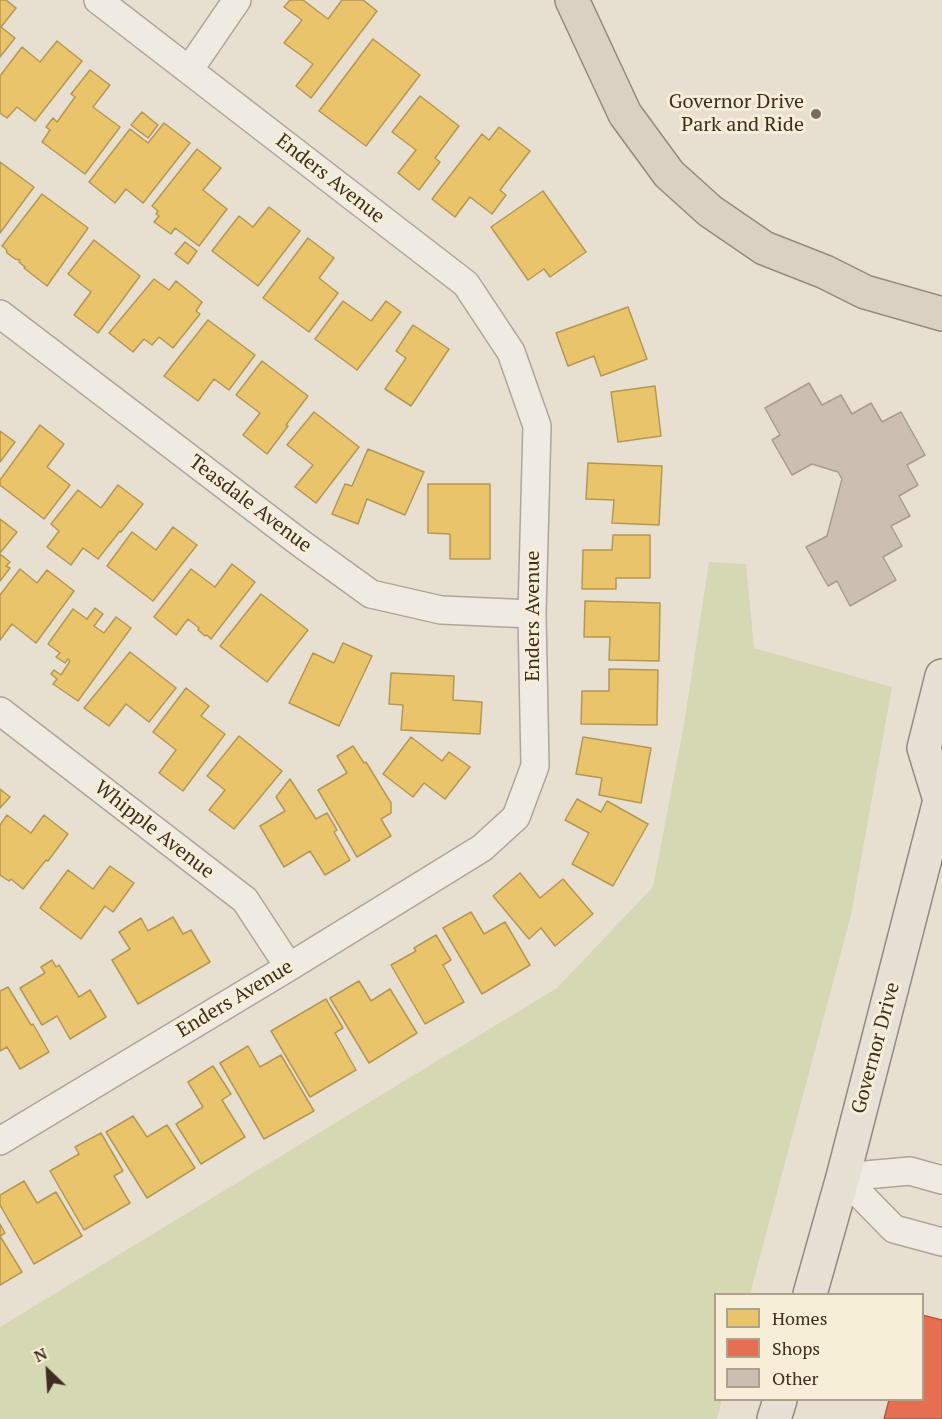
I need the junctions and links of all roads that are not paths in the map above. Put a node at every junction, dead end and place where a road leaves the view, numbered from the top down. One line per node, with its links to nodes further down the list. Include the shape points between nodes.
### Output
1 (98, 0): 4 (street, Enders Avenue)
2 (237, 0): 4 (street)
3 (572, 0): 5 (highway, via 625,114 669,174 710,211 764,248)
4 (189, 70): 9 (street, Enders Avenue, via 466,284 512,352 537,426)
5 (825, 272): 6 (highway); 8 (highway, via 865,292)
6 (942, 296)
7 (0, 314): 9 (street, Teasdale Avenue, via 371,594 441,610)
8 (942, 314)
9 (532, 614): 13 (street, Enders Avenue, via 535,766 516,817 482,848)
10 (942, 676): 12 (main road, Governor Drive, via 924,748)
11 (0, 711): 13 (street, Whipple Avenue, via 245,900)
12 (941, 799): 15 (main road, Governor Drive)
13 (289, 968): 14 (street, Enders Avenue)
14 (0, 1141)
15 (843, 1177): 16 (street, via 910,1172); 17 (street, via 894,1229); 18 (main road, Governor Drive)
16 (942, 1180)
17 (942, 1242)
18 (810, 1293)
19 (780, 1401): 20 (main road)
20 (774, 1419)

